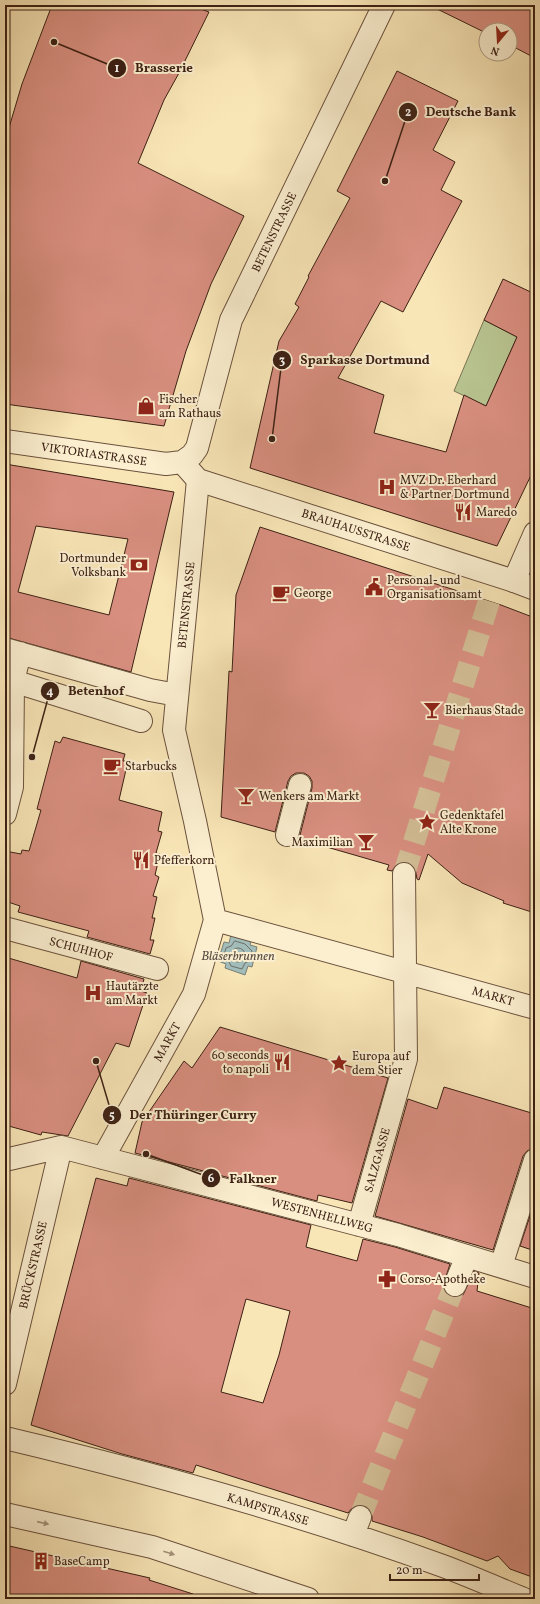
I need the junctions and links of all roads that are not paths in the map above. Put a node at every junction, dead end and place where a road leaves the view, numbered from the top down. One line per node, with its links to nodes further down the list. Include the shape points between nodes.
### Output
1 (384, 5): 3 (street, BETENSTRASSE, via 231,320 197,448)
2 (5, 441): 3 (street, VIKTORIASTRASSE, via 166,464)
3 (182, 462): 4 (street)
4 (198, 480): 6 (street, BRAUHAUSSTRASSE); 11 (street, BETENSTRASSE)
5 (535, 533): 6 (street)
6 (514, 581): 7 (street, BRAUHAUSSTRASSE)
7 (535, 589)
8 (13, 651): 9 (street); 10 (street)
9 (13, 681): 10 (street); 14 (street, via 12,787)
10 (76, 683): 11 (street); 12 (street, via 144,722)
11 (177, 695): 12 (street, BETENSTRASSE)
12 (174, 730): 15 (street, BETENSTRASSE)
13 (300, 785): 16 (street)
14 (5, 814)
15 (195, 821): 18 (street, MARKT)
16 (287, 836)
17 (404, 874): 21 (street)
18 (215, 920): 21 (street, MARKT); 24 (street, MARKT, via 194,994)
19 (5, 928): 20 (street, SCHUHHOF)
20 (157, 969)
21 (404, 971): 22 (street, MARKT); 27 (street, SALZGASSE, via 406,1059)
22 (535, 1008)
23 (61, 1147): 24 (street, WESTENHELLWEG); 25 (street); 32 (street, BRÜCKSTRASSE)
24 (103, 1158): 27 (street, WESTENHELLWEG)
25 (5, 1160)
26 (535, 1160): 29 (street)
27 (359, 1225): 28 (street, WESTENHELLWEG)
28 (467, 1256): 29 (street, WESTENHELLWEG); 31 (street)
29 (501, 1266): 30 (street, WESTENHELLWEG)
30 (535, 1277)
31 (455, 1285)
32 (5, 1384)
33 (5, 1438): 36 (street, KAMPSTRASSE, via 83,1456 218,1494 357,1526)
34 (5, 1514): 35 (street, one-way to 35, via 152,1548)
35 (308, 1599)
36 (524, 1599)

